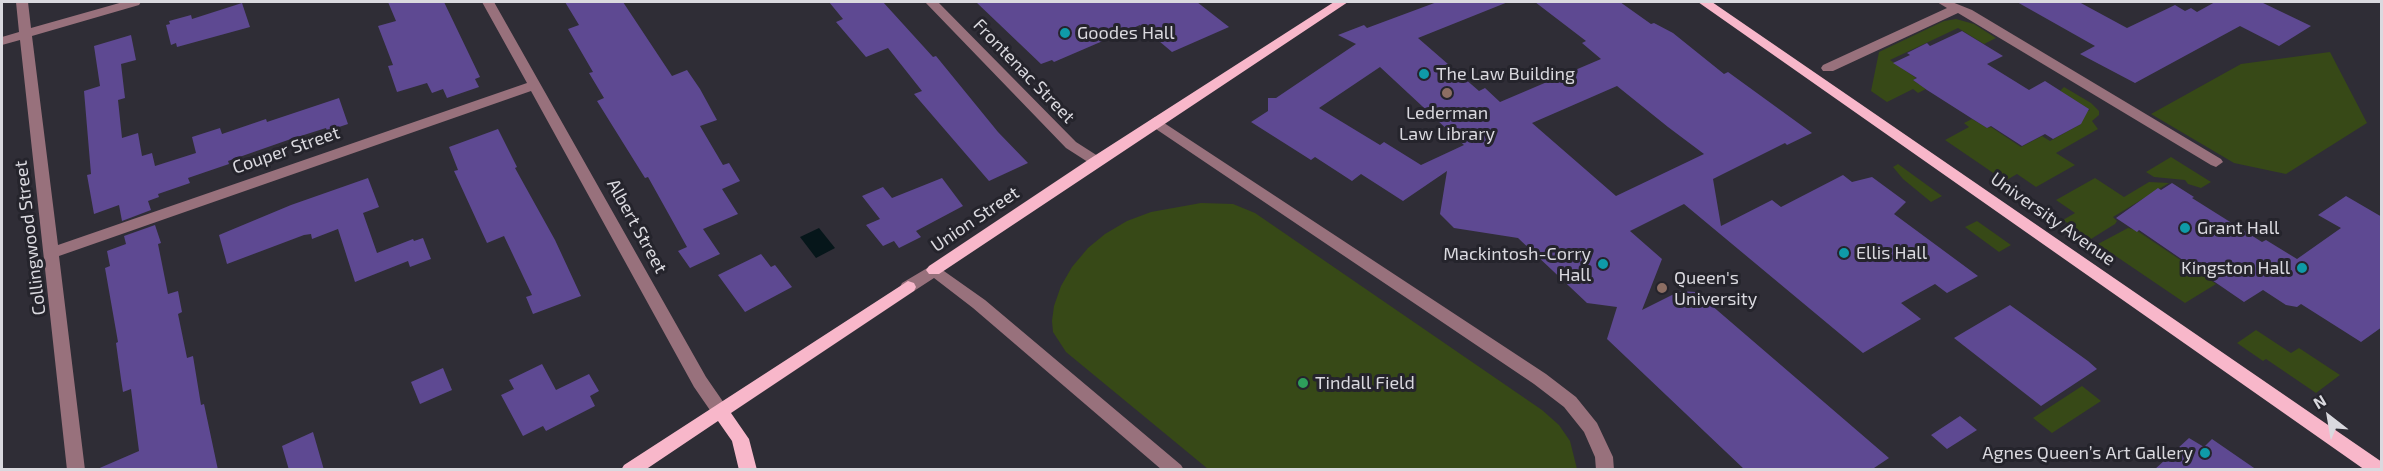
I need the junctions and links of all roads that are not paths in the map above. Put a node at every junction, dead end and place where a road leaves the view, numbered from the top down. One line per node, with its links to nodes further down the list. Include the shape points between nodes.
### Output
1 (22, 2): 9 (street, Collingwood Street)
2 (135, 2): 9 (street)
3 (489, 2): 12 (street, Albert Street)
4 (931, 2): 14 (street, Frontenac Street, via 1071,145)
5 (1342, 2): 13 (main road, Union Street)
6 (1704, 2): 25 (main road, University Avenue)
7 (1944, 2): 8 (street)
8 (1956, 9): 11 (street); 15 (street)
9 (26, 34): 10 (street); 16 (street, Collingwood Street)
10 (2, 41)
11 (1828, 68)
12 (535, 85): 16 (street, Couper Street); 19 (street, Albert Street, via 700,382)
13 (1155, 122): 14 (main road, Union Street); 24 (street, via 1570,402 1591,428 1604,457)
14 (1095, 161): 17 (main road, Union Street)
15 (2216, 162)
16 (51, 253): 20 (street, Collingwood Street)
17 (934, 270): 18 (street, Union Street); 23 (street)
18 (908, 287): 19 (main road, Union Street)
19 (720, 411): 21 (main road, Union Street); 22 (main road, Albert Street, via 740,439)
20 (76, 470)
21 (630, 470)
22 (748, 470)
23 (1175, 470)
24 (1605, 470)
25 (2379, 470)

